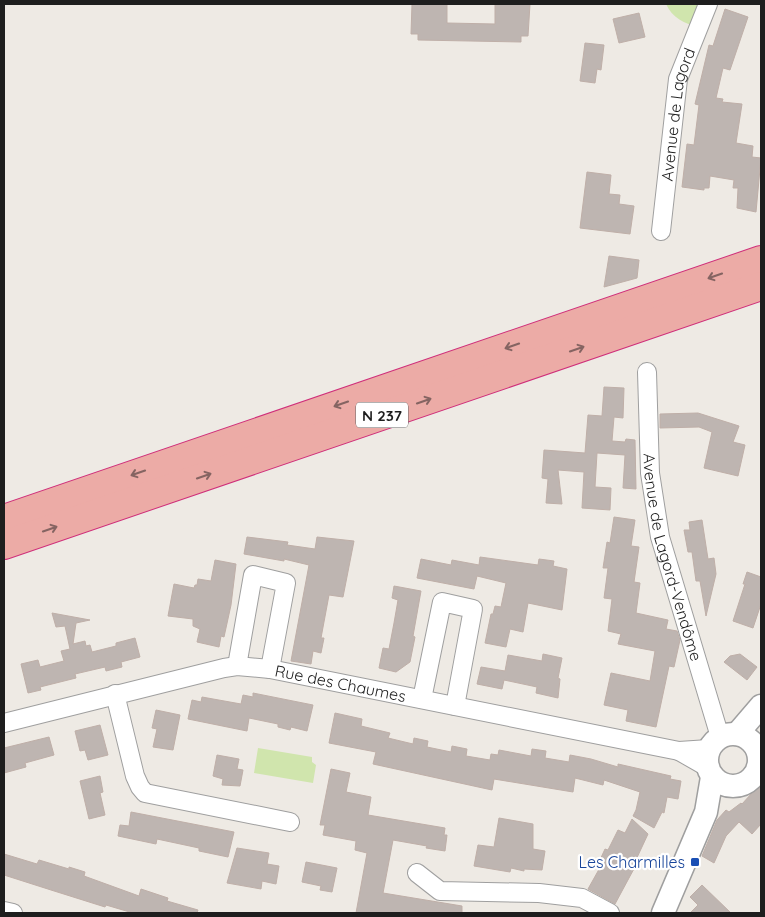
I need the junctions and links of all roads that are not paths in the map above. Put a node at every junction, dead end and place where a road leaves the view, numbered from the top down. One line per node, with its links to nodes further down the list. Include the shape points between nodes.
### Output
1 (708, 4): 2 (street, Avenue de Lagord, via 678,79)
2 (661, 231)
3 (761, 260): 6 (highway, N 237, one-way to 6)
4 (761, 286): 7 (highway, N 237, one-way to 4)
5 (647, 372): 16 (street, Avenue de Lagord-Vendôme, via 650,473 660,537)
6 (4, 519)
7 (4, 545)
8 (237, 666): 9 (street, Rue des Chaumes); 9 (street, via 253,575 286,583); 10 (street, Rue des Chaumes)
9 (270, 669): 11 (street, Rue des Chaumes)
10 (115, 694): 15 (street, Rue des Chaumes); 19 (street, via 136,776 145,793)
11 (422, 699): 12 (street, Rue des Chaumes); 12 (street, via 442,602 473,609)
12 (455, 706): 16 (street, Rue des Chaumes, via 680,751)
13 (761, 706): 16 (street)
14 (761, 716): 16 (street)
15 (4, 723)
16 (723, 751): 17 (street, via 714,780); 17 (street, Avenue de Lagord-Vendôme, via 759,756 756,772 745,784); 18 (street, Avenue de Lagord-Vendôme)
17 (732, 787): 18 (street, Avenue de Lagord-Vendôme)
18 (706, 812): 21 (street, Avenue de Lagord-Vendôme)
19 (290, 822)
20 (417, 873): 24 (street, via 440,891 539,893 582,898)
21 (668, 909)
22 (4, 911): 23 (street)
23 (13, 913)
24 (610, 913)

